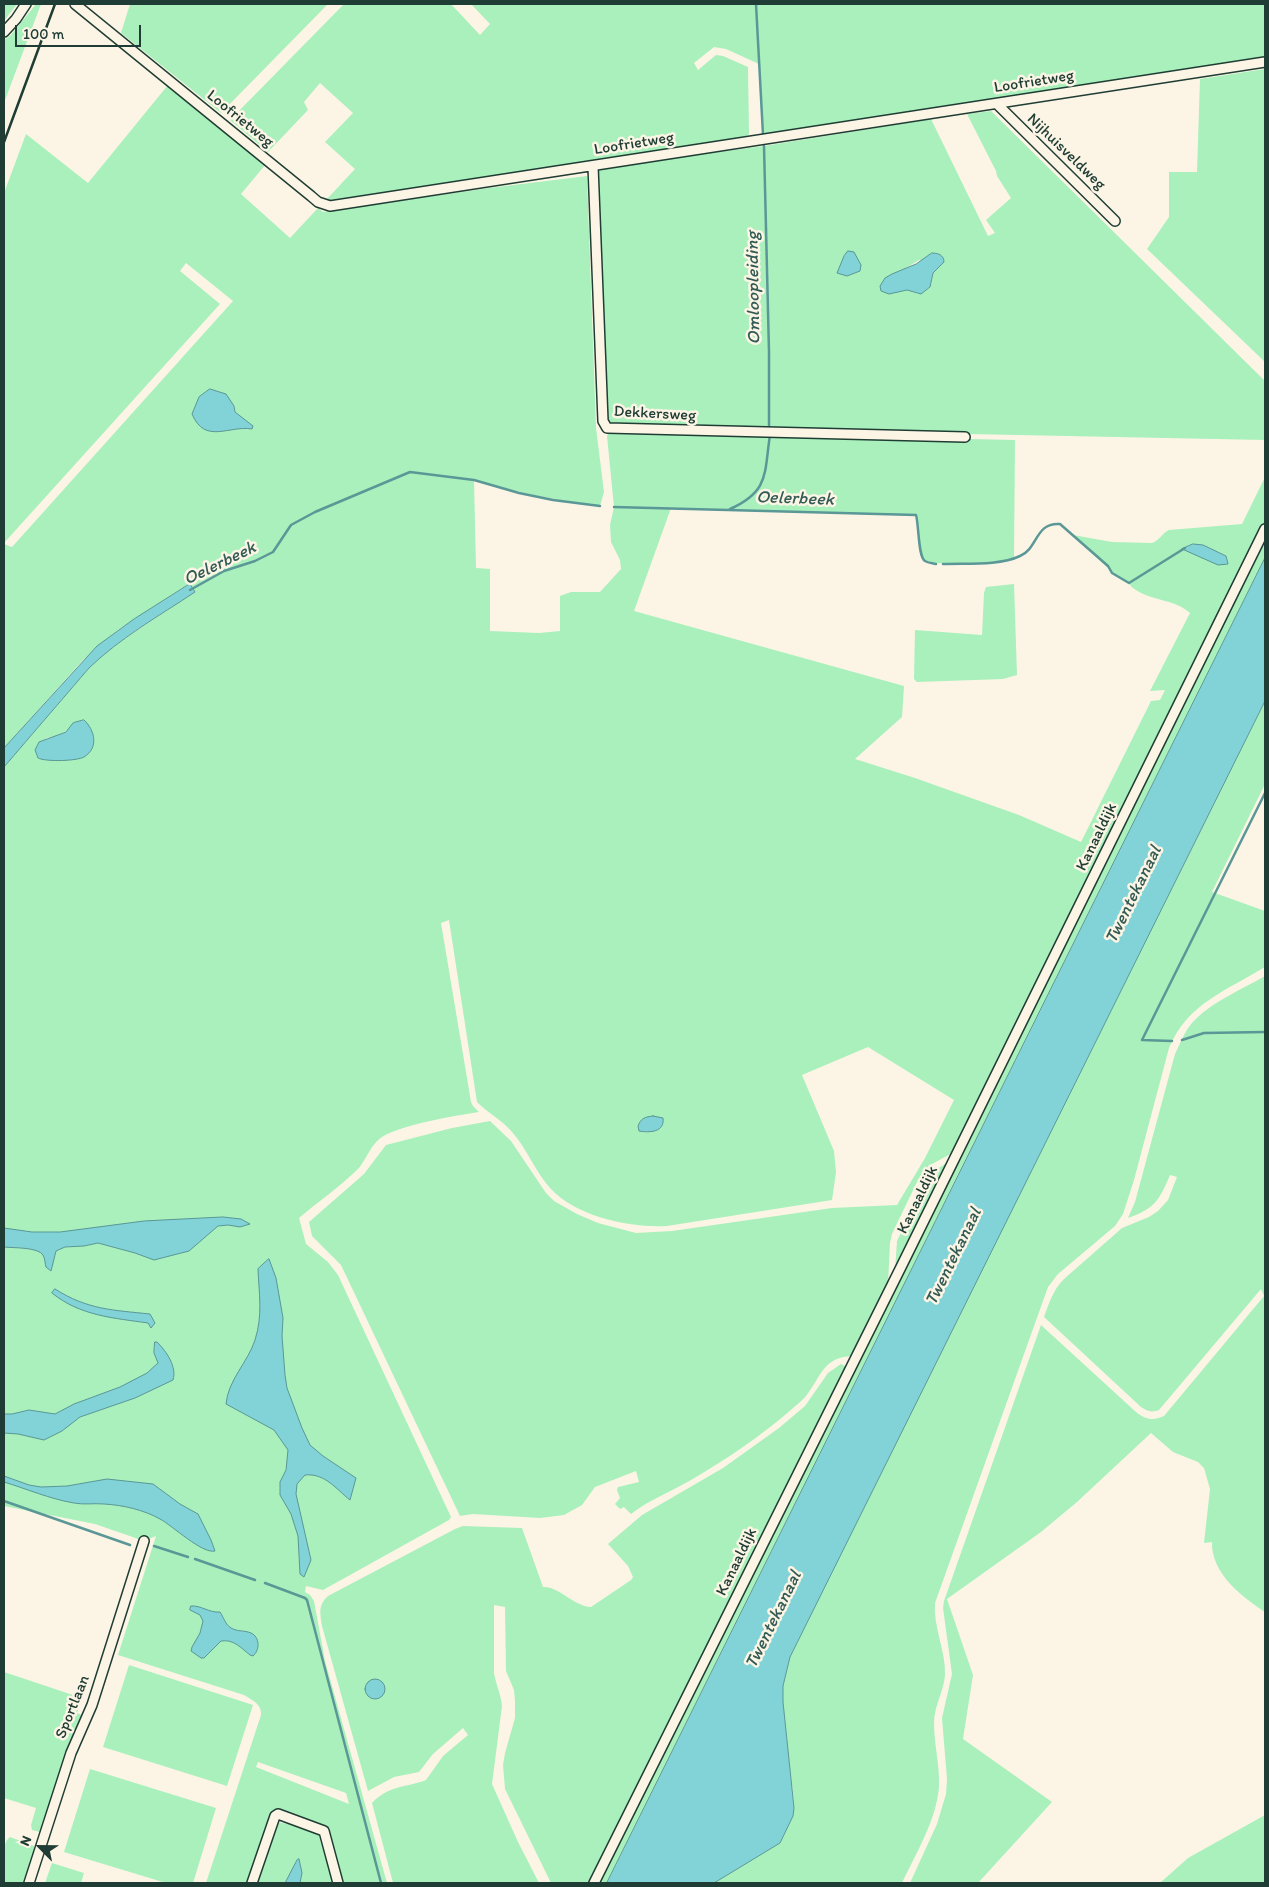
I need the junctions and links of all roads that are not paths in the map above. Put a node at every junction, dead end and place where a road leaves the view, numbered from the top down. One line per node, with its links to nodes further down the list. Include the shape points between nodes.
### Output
1 (26, 4): 3 (street)
2 (81, 6): 6 (street, Loofrietweg, via 325,205 336,206)
3 (4, 32)
4 (1265, 62): 5 (street, Loofrietweg)
5 (997, 104): 6 (street, Loofrietweg); 7 (street, Nijhuisveldweg)
6 (593, 166): 8 (street, Dekkersweg, via 604,425 615,429)
7 (1115, 221)
8 (965, 437)
9 (1265, 528): 14 (street, Kanaaldijk)
10 (144, 1541): 11 (street, Sportlaan, via 92,1705 71,1753)
11 (29, 1883)
12 (252, 1883): 13 (street, via 278,1814 324,1831)
13 (338, 1883)
14 (594, 1883)

